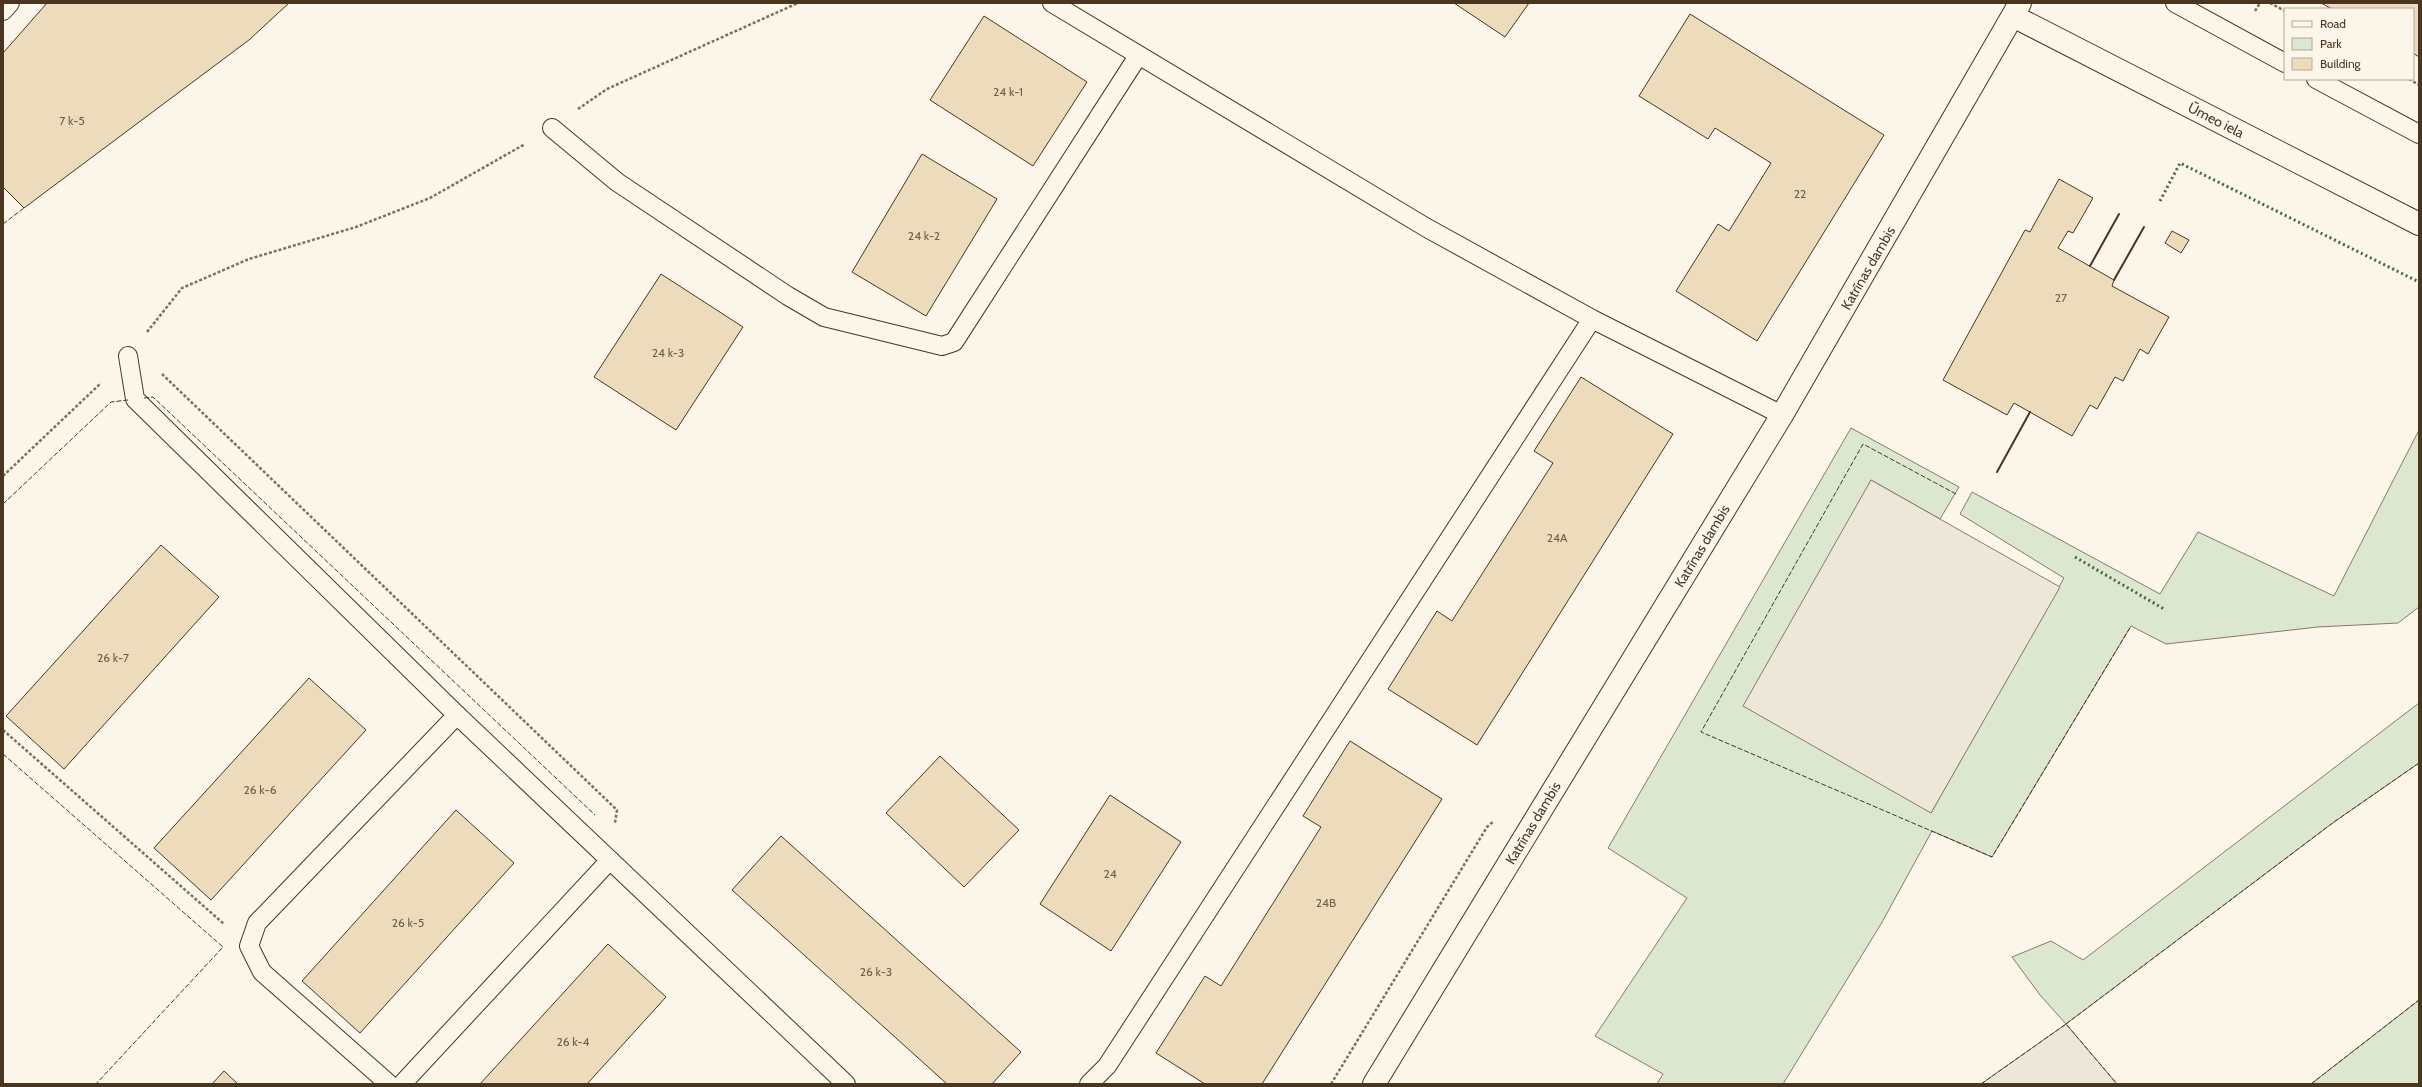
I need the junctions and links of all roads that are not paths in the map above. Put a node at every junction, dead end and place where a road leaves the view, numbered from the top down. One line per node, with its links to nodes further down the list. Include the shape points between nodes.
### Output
1 (10, 3): 5 (lane)
2 (1052, 3): 6 (lane)
3 (2175, 3): 7 (lane)
4 (2017, 10): 11 (street, Ūmeo iela); 14 (street, Katrīnas dambis)
5 (3, 12)
6 (1138, 56): 9 (lane, via 954,342 942,346 824,317 788,296 617,182); 12 (lane, via 1427,228)
7 (2284, 61)
8 (2318, 80): 10 (lane)
9 (552, 128)
10 (2419, 134)
11 (2419, 224)
12 (1592, 319): 14 (lane); 20 (lane, via 1106,1066)
13 (131, 352): 15 (lane, via 134,400)
14 (1782, 415): 21 (street, Katrīnas dambis)
15 (457, 715): 16 (lane); 17 (lane, via 257,923 249,946 262,972)
16 (610, 860): 18 (lane); 19 (lane)
17 (389, 1084)
18 (402, 1084)
19 (846, 1084)
20 (1089, 1084)
21 (1374, 1084)

